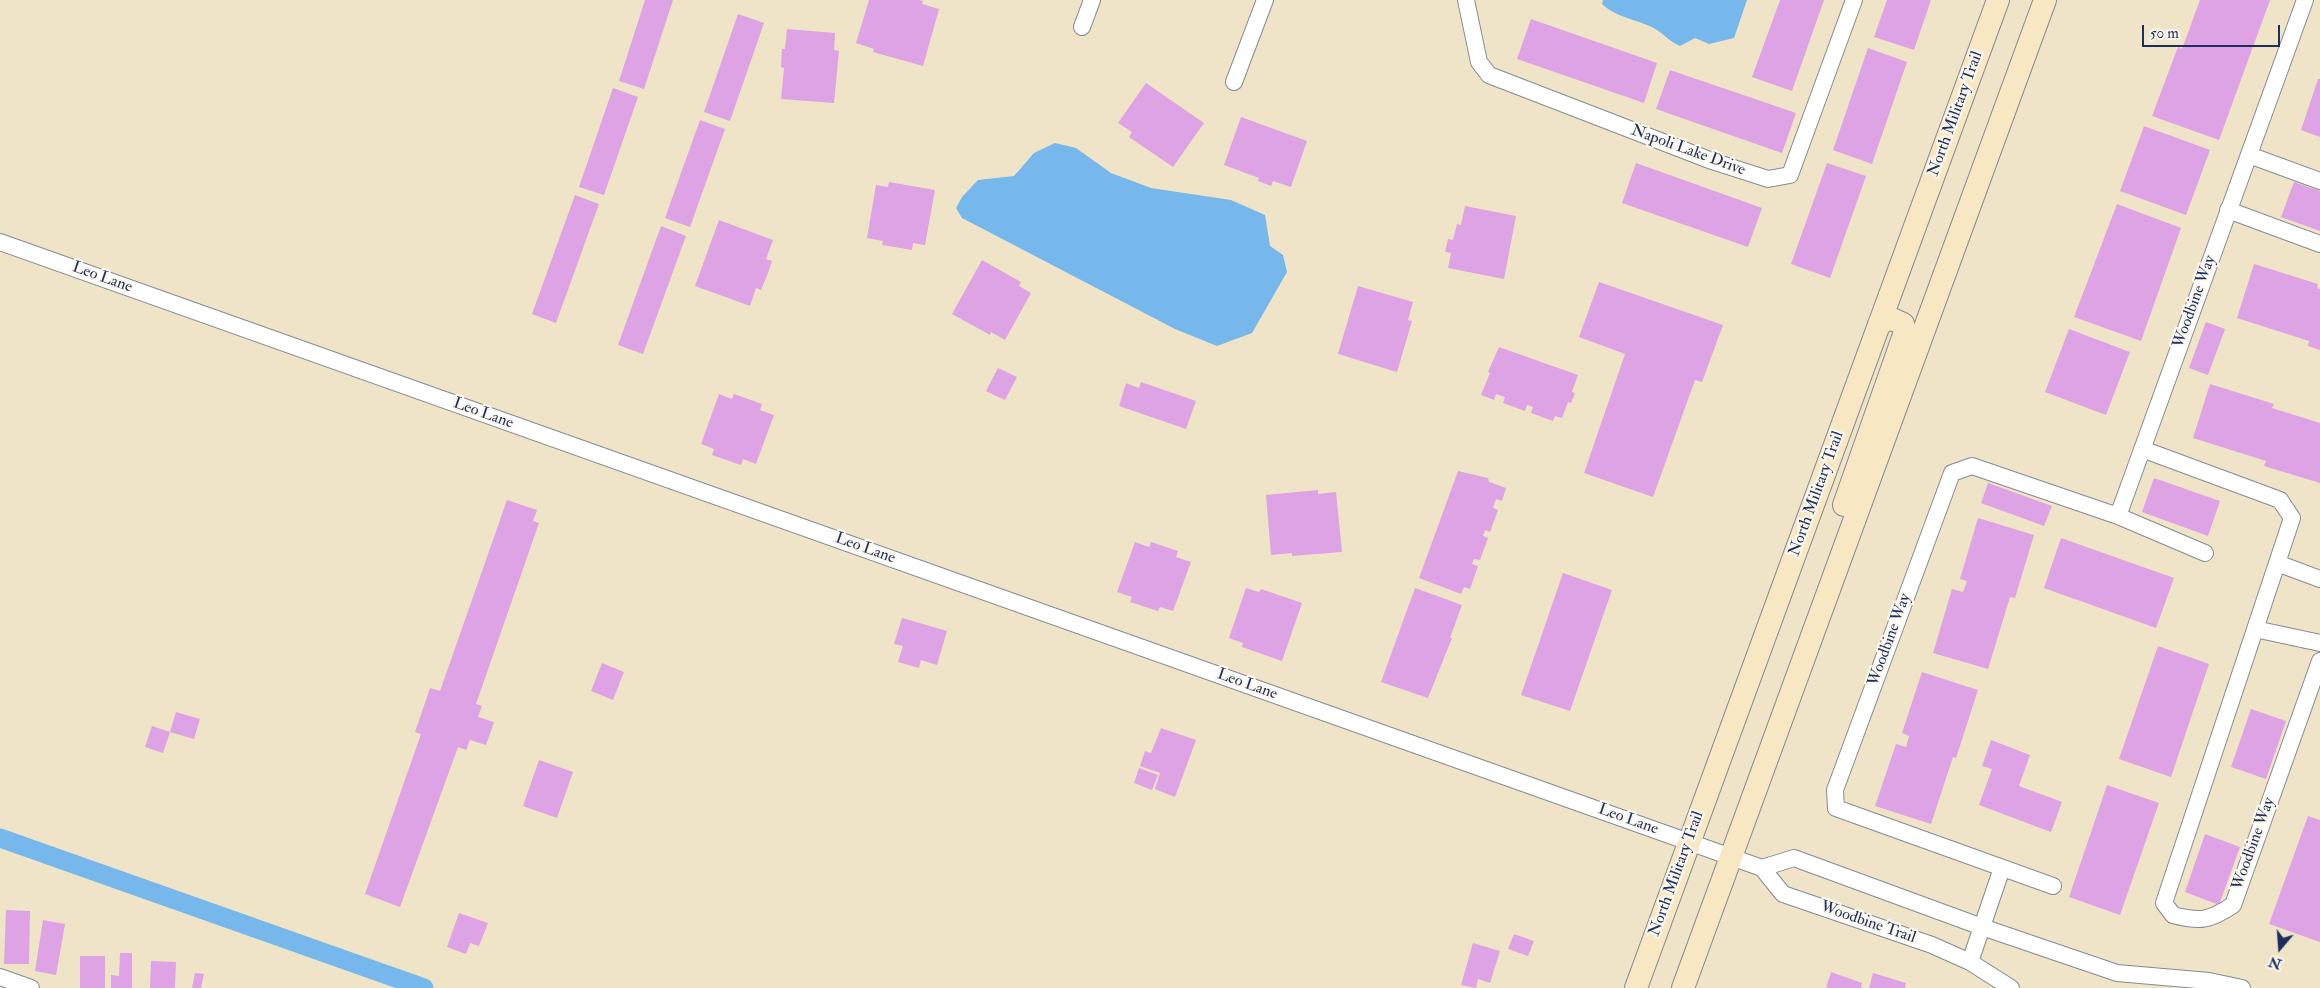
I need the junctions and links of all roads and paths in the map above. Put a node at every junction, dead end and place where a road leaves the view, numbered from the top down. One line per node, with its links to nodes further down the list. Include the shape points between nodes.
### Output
1 (1092, 0): 8 (street)
2 (1265, 0): 9 (street)
3 (1466, 0): 4 (street, Napoli Lake Drive, via 1478,62 1488,75 1712,161 1768,179 1790,176)
4 (1854, 0)
5 (1998, 0): 15 (main road, North Military Trail)
6 (2045, 0): 21 (main road)
7 (2305, 0): 10 (street, Woodbine Way)
8 (1082, 27)
9 (1234, 82)
10 (2249, 155): 11 (street); 12 (street, Woodbine Way)
11 (2320, 181)
12 (2228, 210): 14 (street); 16 (street, Woodbine Way)
13 (0, 242): 25 (street, Leo Lane)
14 (2320, 244)
15 (1879, 324): 21 (main road, via 1890,318 1904,324 1905,332 1836,530); 25 (main road, North Military Trail)
16 (2142, 449): 17 (street, Woodbine Way); 19 (street, Woodbine Way, via 2280,500 2292,518)
17 (2118, 516): 18 (street, Woodbine Way); 28 (street, Woodbine Way, via 1972,466 1952,473 1836,790 1836,808)
18 (2205, 553)
19 (2277, 563): 20 (street); 22 (street, Woodbine Way)
20 (2320, 579)
21 (1816, 622): 26 (main road)
22 (2255, 629): 23 (street); 24 (street, Woodbine Way, via 2164,903 2173,915 2198,921 2232,905)
23 (2320, 643)
24 (2320, 661)
25 (1688, 842): 26 (street, Leo Lane); 35 (main road, North Military Trail)
26 (1730, 857): 27 (street); 36 (main road)
27 (1762, 868): 30 (street, via 1794,858); 31 (street, Woodbine Trail, via 1783,894 1932,945)
28 (2002, 868): 29 (street, Woodbine Way); 30 (street)
29 (2053, 886)
30 (1982, 927): 31 (street); 33 (street)
31 (1970, 962): 37 (street, Woodbine Trail)
32 (0, 977): 34 (street)
33 (2115, 980): 38 (street, via 2209,981)
34 (31, 988)
35 (1636, 988)
36 (1683, 988)
37 (2011, 988)
38 (2242, 988)

